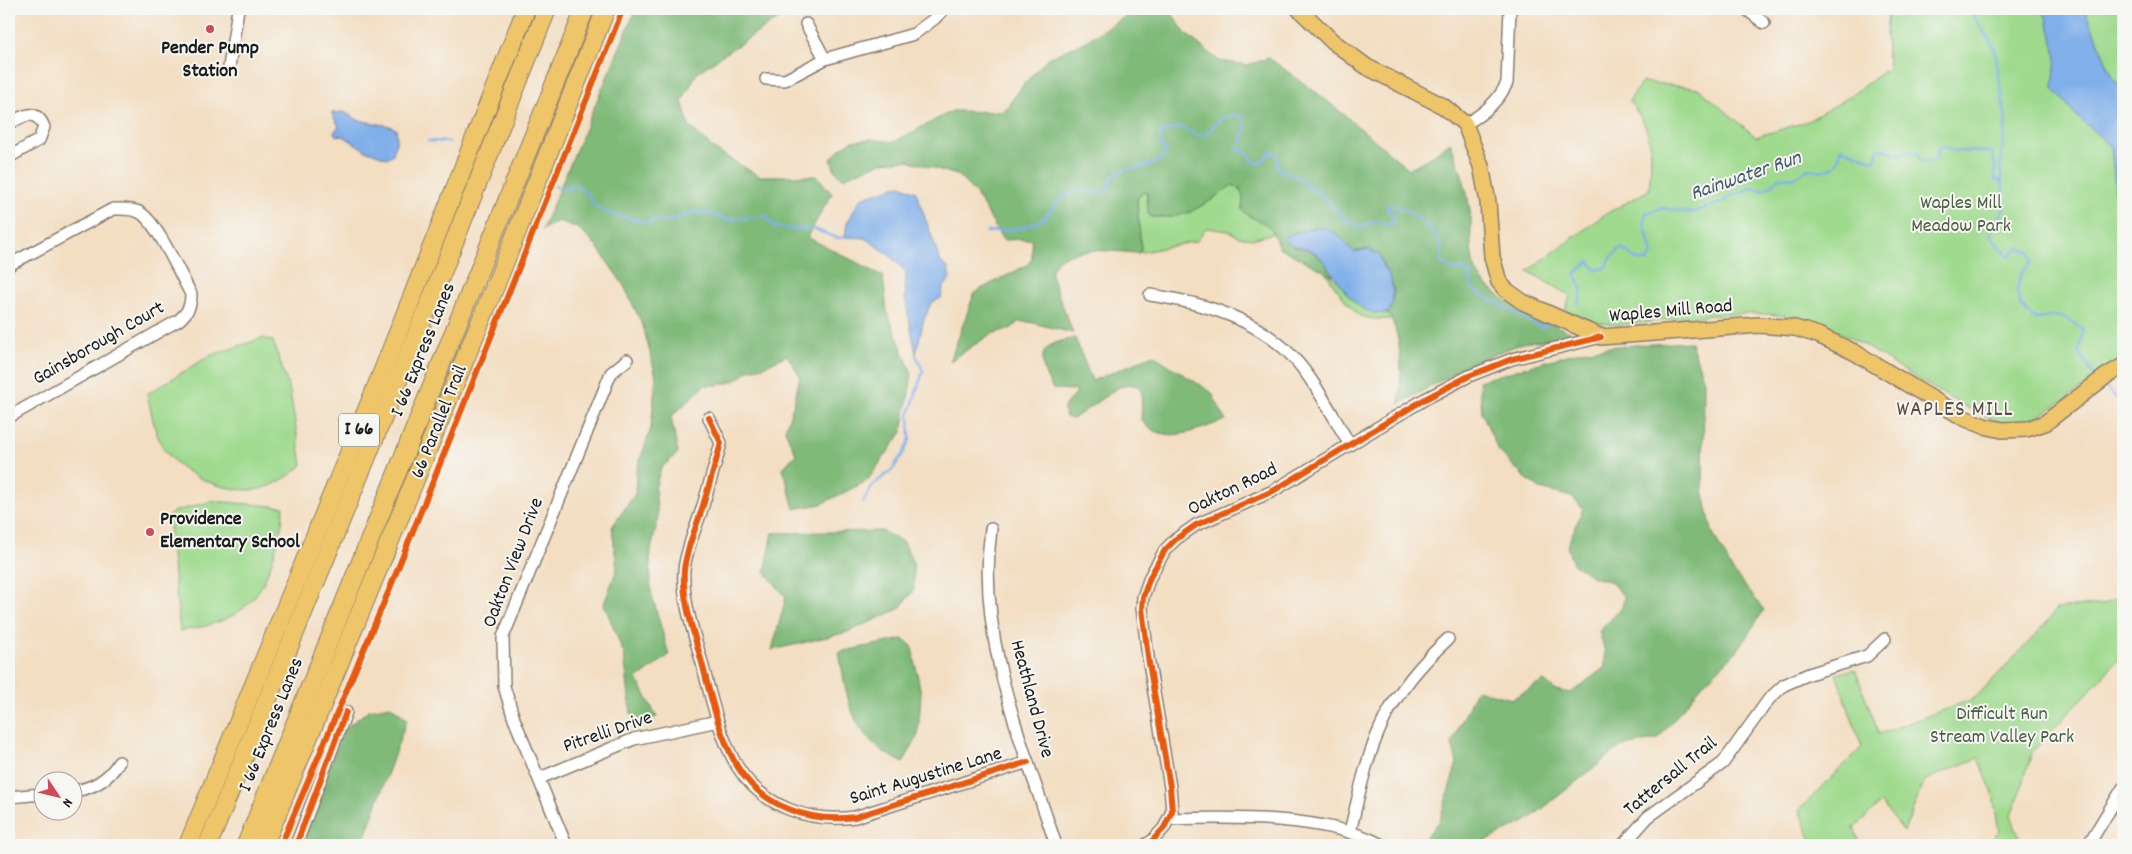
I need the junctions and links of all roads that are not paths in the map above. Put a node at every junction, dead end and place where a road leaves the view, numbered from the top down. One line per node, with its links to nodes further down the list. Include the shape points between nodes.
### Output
1 (238, 9): 13 (street)
2 (526, 9): 40 (highway, I 66, via 382,373)
3 (547, 9): 41 (highway, I 66 Express Lanes)
4 (585, 9): 42 (highway, I 66 Express Lanes)
5 (606, 9): 43 (highway)
6 (944, 9): 12 (street, via 914,34)
7 (1298, 9): 16 (main road, Waples Mill Road, via 1367,67 1443,106)
8 (1510, 9): 16 (street, via 1507,83 1492,105)
9 (1746, 9): 10 (street)
10 (1764, 23)
11 (806, 24): 12 (street)
12 (825, 59): 14 (street, via 785,80)
13 (229, 67)
14 (766, 79)
15 (9, 124): 17 (street, via 23,115 32,115 41,120 44,127 40,140)
16 (1465, 124): 20 (main road, Waples Mill Road, via 1481,166 1488,202 1492,257 1499,282 1523,302)
17 (9, 157)
18 (9, 265): 23 (street, Gainsborough Court, via 113,209 129,208 142,213 152,223 191,294 191,303 188,312 179,320)
19 (1150, 295): 25 (street, via 1230,314 1279,344 1306,374)
20 (1601, 338): 22 (main road, Waples Mill Road, via 1759,325 1796,328 1854,352 1964,418 2002,430 2028,429 2045,423 2092,386); 25 (street, Oakton Road, via 1522,356 1476,373)
21 (627, 360): 33 (street, Oakton View Drive, via 610,373 503,637 504,686)
22 (2117, 372)
23 (9, 417)
24 (709, 418): 30 (street, Saint Augustine Lane, via 721,443 684,569 684,587)
25 (1350, 445): 38 (street, Oakton Road, via 1273,491 1186,531 1165,550 1150,577 1143,597 1142,621 1170,787 1172,811)
26 (991, 529): 32 (street, Heathland Drive, via 988,555 998,660)
27 (1448, 639): 39 (street, via 1405,688 1385,718 1370,758)
28 (1885, 639): 49 (street, Tattersall Trail, via 1867,656 1794,679 1775,692 1723,763 1648,817)
29 (346, 712): 44 (street)
30 (718, 721): 32 (street, Saint Augustine Lane, via 737,766 749,782 785,808 818,818 837,820 855,817); 33 (street, Pitrelli Drive, via 634,739)
31 (119, 762): 35 (street, via 103,781)
32 (1028, 762): 46 (street, Heathland Drive)
33 (540, 778): 45 (street, Oakton View Drive)
34 (2123, 788): 50 (street)
35 (82, 789)
36 (32, 795): 37 (street)
37 (9, 797)
38 (1169, 819): 39 (street, via 1267,819); 47 (street, via 1158,835)
39 (1350, 832): 48 (street)
40 (188, 845)
41 (208, 845)
42 (246, 845)
43 (264, 845)
44 (296, 845)
45 (566, 845)
46 (1056, 845)
47 (1145, 845)
48 (1382, 845)
49 (1623, 845)
50 (2088, 845)

